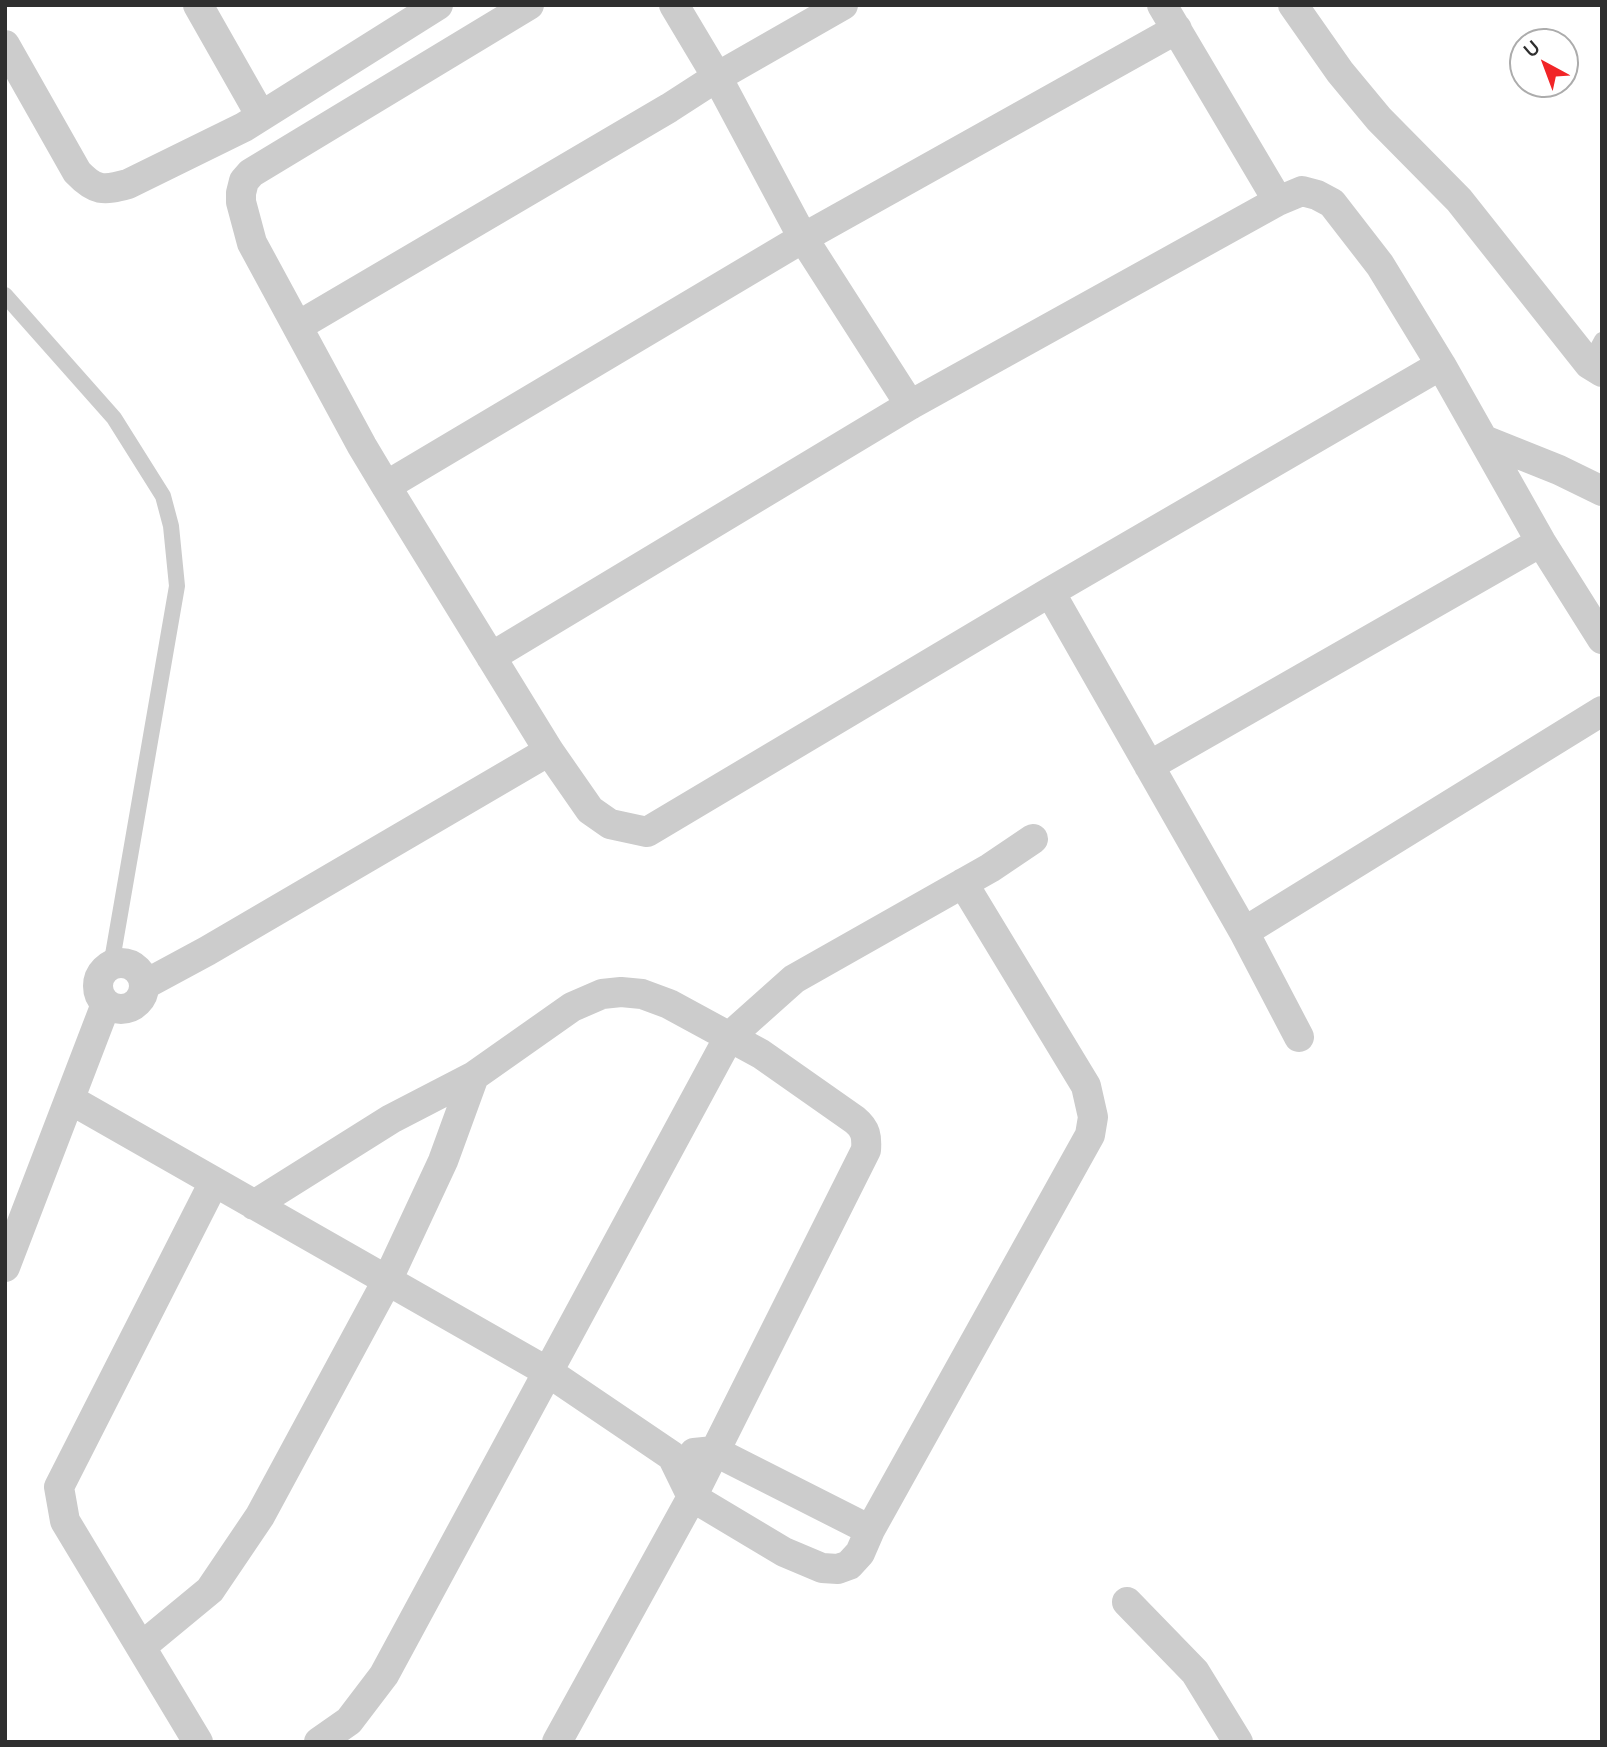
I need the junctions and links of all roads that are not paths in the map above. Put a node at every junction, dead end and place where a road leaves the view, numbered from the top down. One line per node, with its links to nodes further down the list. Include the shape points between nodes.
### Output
1 (198, 5): 10 (street)
2 (438, 5): 10 (street)
3 (529, 5): 14 (street, via 244,181 241,202 252,243)
4 (674, 5): 9 (street)
5 (843, 5): 9 (street)
6 (1293, 5): 15 (street, via 1379,119 1459,201)
7 (1170, 17): 11 (street); 12 (street)
8 (5, 45): 10 (street, via 77,172 100,190 128,184)
9 (718, 77): 12 (street); 14 (street)
10 (261, 116)
11 (1278, 201): 16 (street, via 1302,191 1332,203 1380,265); 17 (street)
12 (803, 238): 17 (street); 19 (street)
13 (5, 295): 31 (lane, via 114,418 163,496 171,526 177,586)
14 (298, 326): 19 (street)
15 (1598, 359)
16 (1441, 365): 18 (street); 22 (street)
17 (910, 405): 24 (street)
18 (1484, 440): 20 (street); 21 (street)
19 (386, 486): 24 (street)
20 (1602, 491)
21 (1541, 542): 23 (street); 27 (street)
22 (1050, 592): 26 (street, via 648,832 610,824 590,810); 27 (street)
23 (1602, 639)
24 (491, 657): 26 (street)
25 (1602, 711): 30 (street)
26 (549, 751): 32 (street)
27 (1149, 766): 30 (street)
28 (1033, 839): 29 (street)
29 (963, 883): 34 (street, via 794,979); 46 (street, via 1086,1086 1093,1117 1090,1135)
30 (1244, 932): 35 (street)
31 (111, 966): 32 (street, via 129,965 140,973); 33 (street, via 98,984)
32 (144, 985): 33 (street, via 143,995 130,1008 120,1010)
33 (106, 1004): 37 (street)
34 (729, 1037): 36 (street, via 642,994 602,994 572,1007); 42 (street); 43 (street, via 855,1120 867,1137 866,1150)
35 (1299, 1037)
36 (474, 1076): 39 (street, via 391,1119); 41 (street, via 443,1161)
37 (71, 1100): 38 (street); 40 (street)
38 (214, 1182): 39 (street); 48 (street, via 59,1488 65,1521)
39 (254, 1205): 41 (street)
40 (5, 1267)
41 (387, 1281): 42 (street); 48 (street, via 260,1516 210,1590)
42 (548, 1373): 44 (street); 50 (street, via 384,1675 349,1721)
43 (714, 1451): 44 (street); 45 (street); 46 (street)
44 (672, 1456): 45 (street)
45 (692, 1497): 46 (street, via 822,1569 849,1565); 51 (street)
46 (870, 1530)
47 (1126, 1602): 52 (street, via 1195,1672)
48 (141, 1647): 49 (street)
49 (198, 1742)
50 (319, 1742)
51 (557, 1742)
52 (1238, 1742)

